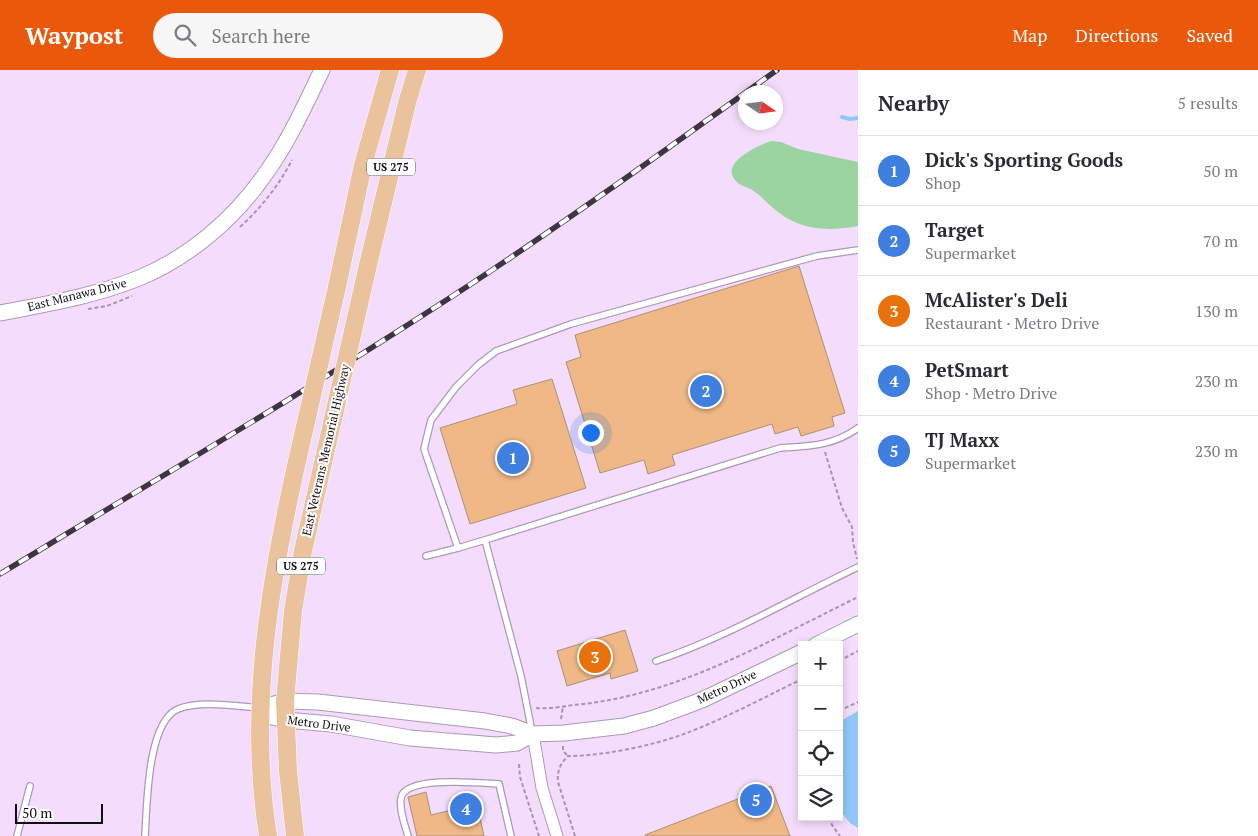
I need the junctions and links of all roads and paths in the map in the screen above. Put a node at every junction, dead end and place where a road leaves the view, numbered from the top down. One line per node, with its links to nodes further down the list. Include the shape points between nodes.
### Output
1 (322, 70): 5 (street, East Manawa Drive, via 267,173 240,206 181,256 139,278 90,294)
2 (390, 70): 23 (main road, East Veterans Memorial Highway / US 275, bridge, via 363,165 286,511 270,592)
3 (417, 70): 21 (main road, East Veterans Memorial Highway / US 275, bridge, via 368,265 300,568)
4 (858, 250): 9 (lane, via 808,258 571,324 496,351 456,386 431,420 424,449)
5 (0, 313)
6 (858, 428): 7 (lane, via 845,438)
7 (822, 444): 8 (lane, via 780,448); 11 (path, via 842,508 852,527)
8 (485, 540): 9 (lane); 24 (lane)
9 (458, 548): 10 (lane)
10 (426, 556)
11 (858, 561)
12 (858, 567): 19 (lane, via 733,630)
13 (858, 597): 24 (path, via 713,668 673,684 604,702)
14 (858, 624): 15 (street)
15 (824, 641)
16 (858, 652): 18 (path)
17 (798, 654): 27 (street, Metro Drive, via 702,700 654,718 608,728)
18 (843, 658)
19 (656, 661)
20 (798, 681): 39 (path, via 683,735 614,751 568,756 557,772)
21 (285, 701): 23 (street, Metro Drive); 26 (main road, East Veterans Memorial Highway / US 275); 27 (street, Metro Drive, via 485,721)
22 (858, 702): 25 (path)
23 (261, 708): 26 (street, Metro Drive, via 272,717); 32 (lane, via 190,705 176,710 166,719 152,752); 33 (main road, East Veterans Memorial Highway / US 275, via 261,779)
24 (528, 708): 27 (lane)
25 (843, 709)
26 (286, 720): 27 (street, Metro Drive, via 410,738 496,745 517,743); 34 (main road, East Veterans Memorial Highway / US 275)
27 (533, 734): 38 (street, via 542,788)
28 (519, 764): 37 (path)
29 (30, 786): 31 (lane)
30 (830, 821): 40 (path)
31 (17, 836)
32 (145, 836)
33 (268, 836)
34 (296, 836)
35 (408, 836): 36 (lane, via 402,811 403,793 419,785 463,782 499,784)
36 (511, 836)
37 (538, 836)
38 (557, 836)
39 (576, 836)
40 (840, 836)

